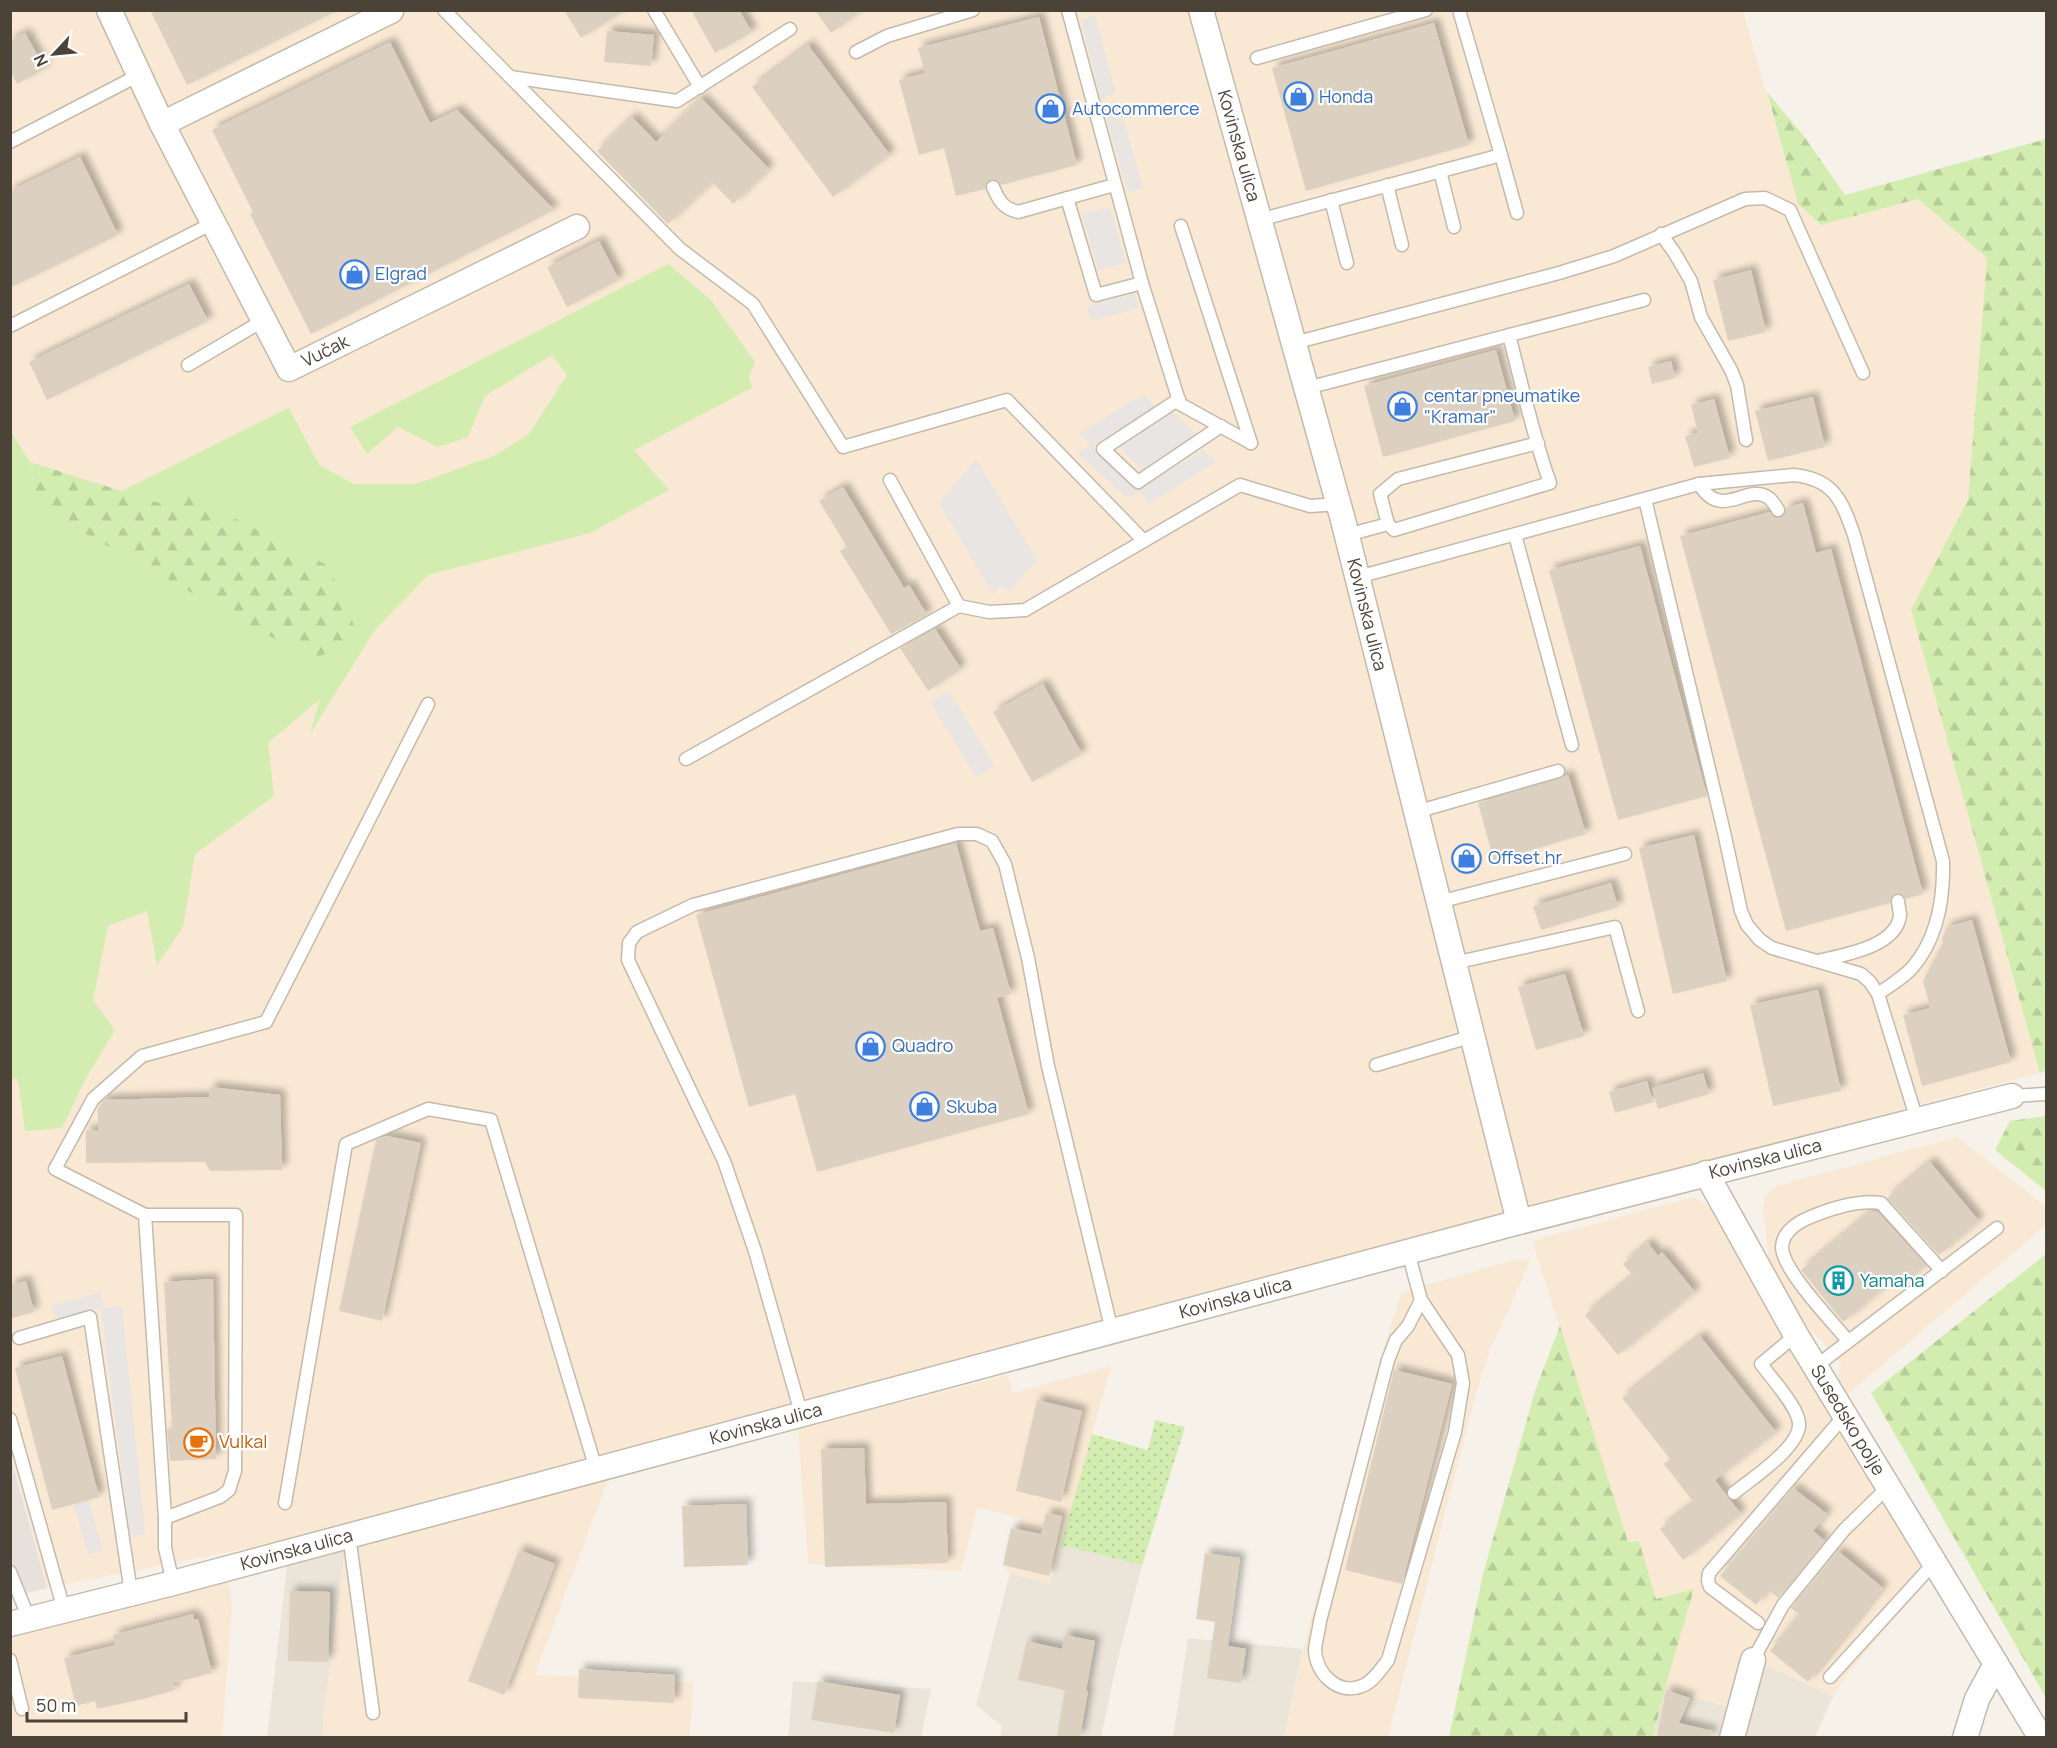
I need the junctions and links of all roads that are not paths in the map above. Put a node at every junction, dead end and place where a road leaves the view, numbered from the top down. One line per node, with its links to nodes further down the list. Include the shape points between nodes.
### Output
1 (109, 10): 13 (street, Vučak)
2 (391, 10): 16 (street)
3 (444, 10): 14 (lane)
4 (654, 10): 15 (lane)
5 (973, 10): 11 (lane, via 887,36)
6 (1068, 10): 20 (lane)
7 (1201, 10): 26 (street, Kovinska ulica)
8 (1426, 10): 12 (lane)
9 (1459, 10): 18 (lane)
10 (790, 28): 15 (lane)
11 (856, 52)
12 (1257, 58)
13 (139, 75): 16 (street, Vučak); 17 (lane)
14 (510, 77): 15 (lane, via 677,101); 55 (lane, via 680,249 753,304 843,447 1007,400)
15 (700, 87)
16 (162, 124): 27 (street, Vučak)
17 (10, 142)
18 (1501, 155): 19 (lane); 25 (lane)
19 (1440, 171): 21 (lane); 30 (lane)
20 (1114, 184): 23 (lane); 34 (lane)
21 (1387, 185): 24 (lane); 32 (lane)
22 (993, 187): 23 (lane, via 999,201 1018,212)
23 (1067, 198): 34 (lane, via 1096,295)
24 (1331, 200): 26 (lane); 33 (lane)
25 (1517, 213)
26 (1259, 220): 39 (street, Kovinska ulica)
27 (213, 223): 36 (street, Vučak); 37 (lane)
28 (1181, 226): 44 (lane, via 1251,443)
29 (577, 227): 36 (street, Vučak, via 289,369)
30 (1454, 227)
31 (1660, 234): 39 (lane, via 1614,256 1559,273); 41 (lane, via 1745,199 1765,198 1790,210); 45 (lane, via 1690,281 1701,317 1731,370)
32 (1402, 245)
33 (1347, 263)
34 (1142, 283): 43 (lane)
35 (1644, 300): 38 (lane)
36 (264, 320): 40 (lane)
37 (10, 326)
38 (1509, 335): 42 (lane); 46 (lane)
39 (1294, 343): 42 (street, Kovinska ulica)
40 (188, 365)
41 (1863, 373)
42 (1306, 388): 50 (street, Kovinska ulica)
43 (1179, 399): 44 (lane, via 1180,404); 44 (lane, via 1103,449 1138,483)
44 (1221, 426)
45 (1746, 440)
46 (1538, 443): 52 (lane, via 1398,479 1380,494); 52 (lane, via 1550,483 1394,530)
47 (890, 480): 57 (lane)
48 (1699, 484): 49 (lane); 51 (lane, via 1706,496 1716,501 1758,494 1768,498); 68 (lane, via 1810,476 1831,488 1844,505 1943,861 1942,900 1926,948 1911,969)
49 (1646, 499): 54 (lane); 66 (lane, via 1741,911 1747,925 1772,948)
50 (1339, 504): 53 (street, Kovinska ulica); 55 (lane, via 1310,506 1240,485)
51 (1778, 510)
52 (1388, 524): 53 (lane)
53 (1347, 535): 56 (street, Kovinska ulica)
54 (1515, 535): 56 (lane); 59 (lane)
55 (1144, 541): 57 (lane, via 1025,610 989,612)
56 (1358, 577): 62 (street, Kovinska ulica)
57 (959, 606): 60 (lane)
58 (428, 704): 76 (lane, via 266,1022 142,1056 93,1099 55,1169)
59 (1572, 745)
60 (686, 759)
61 (1558, 771): 62 (lane)
62 (1416, 812): 65 (street, Kovinska ulica)
63 (1625, 854): 65 (lane)
64 (1898, 901): 66 (lane, via 1900,915 1886,938)
65 (1439, 902): 67 (street, Kovinska ulica)
66 (1817, 962): 68 (lane, via 1862,974)
67 (1455, 963): 69 (lane, via 1615,927); 70 (street, Kovinska ulica)
68 (1878, 994): 74 (lane)
69 (1638, 1011)
70 (1473, 1036): 71 (lane); 77 (street, Kovinska ulica)
71 (1376, 1065)
72 (2046, 1094): 73 (lane)
73 (2012, 1096): 74 (street, Kovinska ulica)
74 (1917, 1120): 75 (street, Kovinska ulica)
75 (1706, 1173): 77 (street, Kovinska ulica); 83 (street, Susedsko polje)
76 (145, 1215): 94 (lane); 94 (lane, via 236,1215 235,1471 230,1490 220,1497)
77 (1519, 1222): 79 (street, Kovinska ulica)
78 (1997, 1228): 80 (lane)
79 (1408, 1252): 81 (lane); 82 (street, Kovinska ulica)
80 (1942, 1271): 85 (lane); 85 (lane, via 1881,1203 1868,1201 1797,1223 1782,1247 1786,1263)
81 (1421, 1299): 81 (lane, via 1458,1356 1463,1383 1455,1432 1388,1660 1362,1686 1347,1688 1334,1684 1320,1667 1315,1650 1320,1621 1388,1360)
82 (1112, 1331): 87 (street, Kovinska ulica); 87 (lane, via 1048,1066 1005,864 992,841 977,834 958,834 693,905 637,932 629,943 628,960 724,1161 755,1251)
83 (1796, 1335): 86 (street, Susedsko polje); 92 (lane, via 1761,1364 1794,1411 1799,1422 1797,1434 1792,1444)
84 (20, 1338): 99 (lane, via 90,1317)
85 (1848, 1341): 86 (lane)
86 (1815, 1367): 88 (street, Susedsko polje)
87 (801, 1413): 90 (street, Kovinska ulica)
88 (1845, 1415): 91 (street, Susedsko polje); 102 (lane, via 1709,1573 1710,1587)
89 (10, 1419): 100 (lane)
90 (596, 1469): 93 (lane, via 491,1120 428,1109 346,1144); 95 (street, Kovinska ulica)
91 (1888, 1487): 96 (street, Susedsko polje); 104 (lane, via 1844,1530 1783,1605)
92 (1734, 1493)
93 (285, 1503)
94 (165, 1518): 98 (lane, via 165,1548)
95 (349, 1535): 98 (street, Kovinska ulica); 108 (lane)
96 (1934, 1563): 105 (street, Susedsko polje); 106 (lane)
97 (10, 1572): 101 (lane)
98 (173, 1583): 99 (street, Kovinska ulica)
99 (131, 1593): 100 (street, Kovinska ulica)
100 (64, 1610): 101 (street, Kovinska ulica)
101 (20, 1622)
102 (1758, 1623)
103 (10, 1660): 107 (lane)
104 (1753, 1660): 109 (street)
105 (1996, 1664): 110 (street, via 1977,1699); 111 (street, Susedsko polje)
106 (1830, 1677)
107 (22, 1708)
108 (373, 1713)
109 (1732, 1737)
110 (1965, 1737)
111 (2041, 1737)

